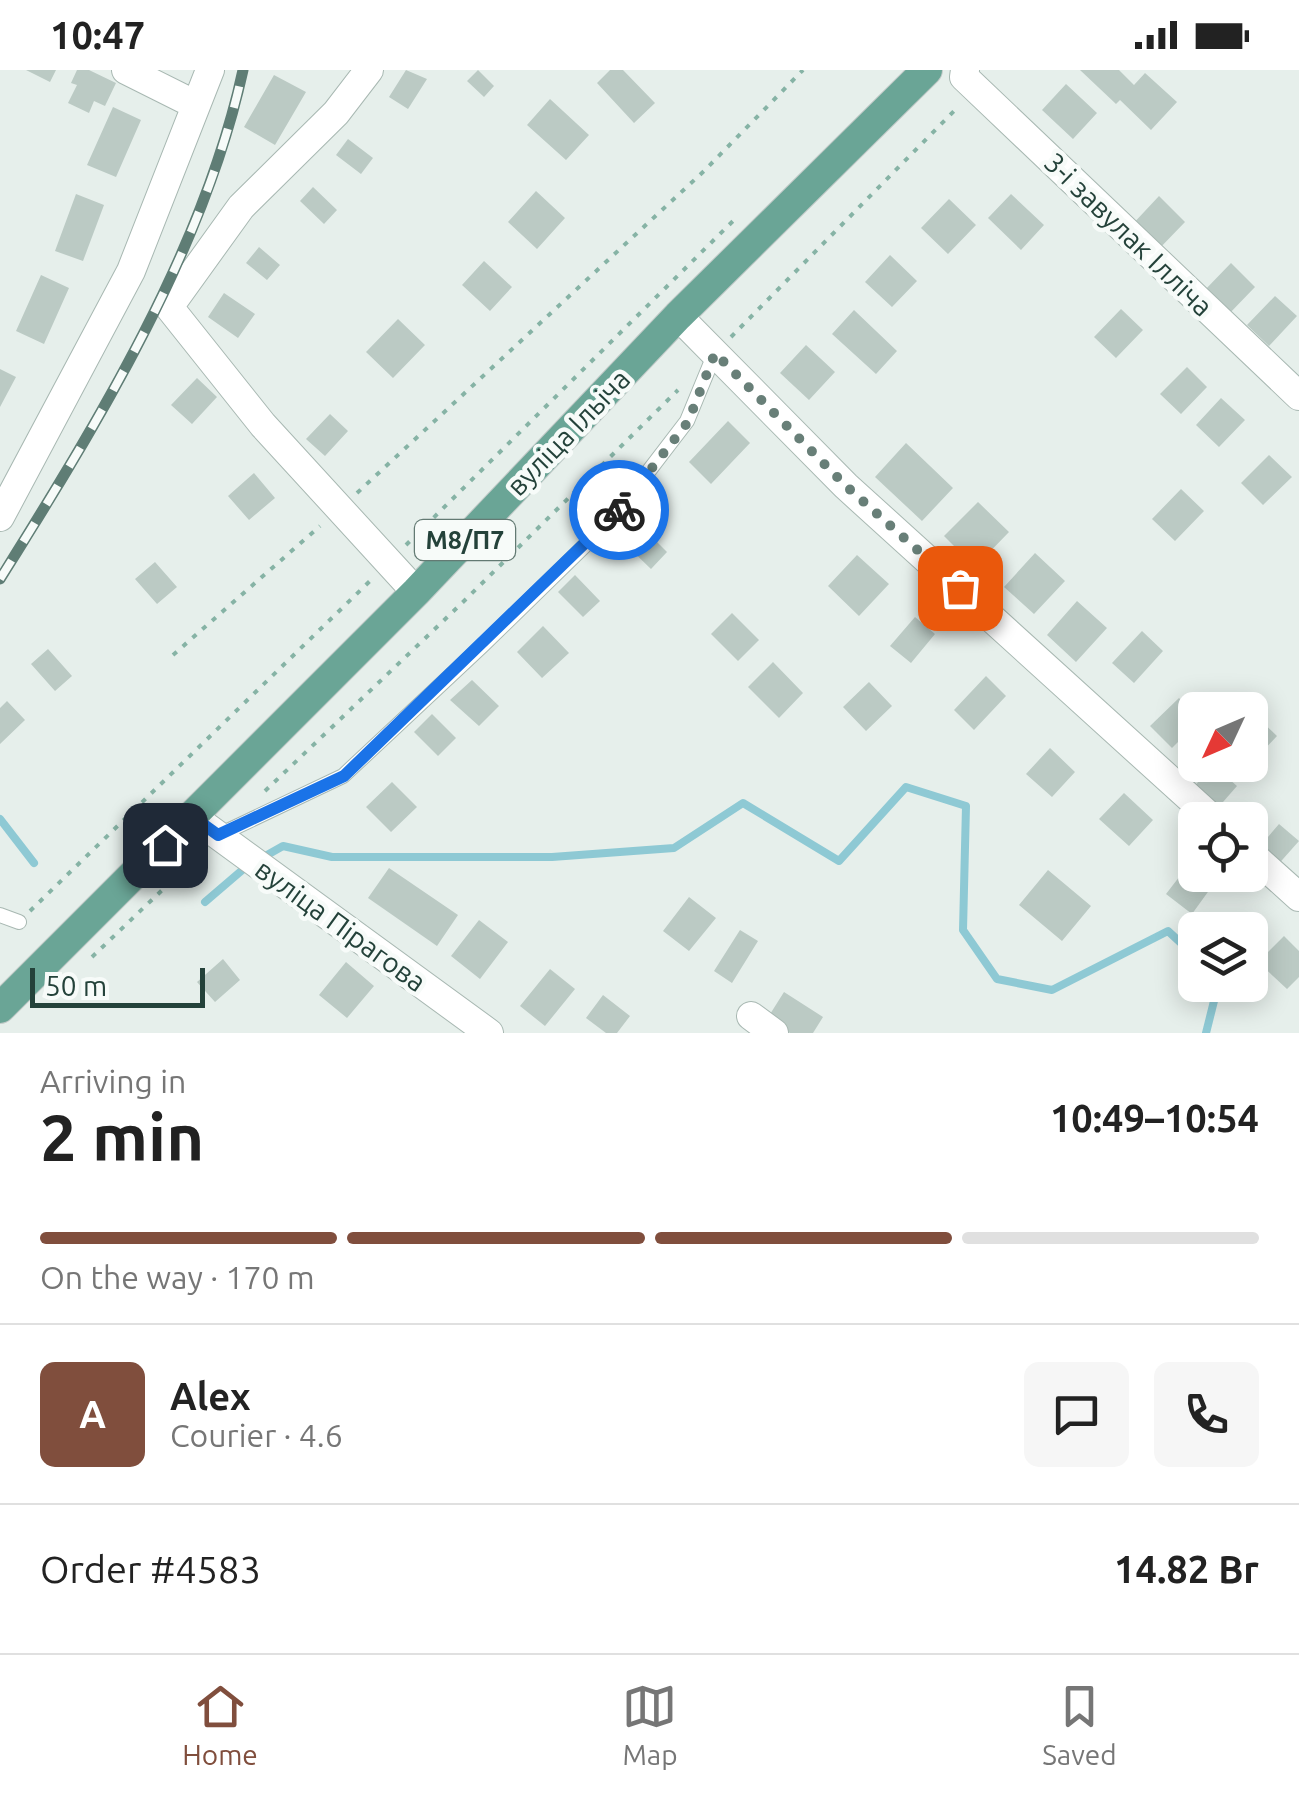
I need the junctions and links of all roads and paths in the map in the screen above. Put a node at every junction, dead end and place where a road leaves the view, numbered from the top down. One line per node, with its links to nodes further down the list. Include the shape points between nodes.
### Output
1 (126, 70): 7 (street)
2 (210, 70): 7 (street)
3 (370, 70): 12 (street, via 241,207 169,308)
4 (803, 70): 12 (path)
5 (927, 70): 9 (main road, вуліца Ільіча / М8/П7)
6 (971, 79): 10 (path); 11 (street, 3-і завулак Ілліча)
7 (194, 104): 13 (street, via 132,271)
8 (739, 216): 14 (path)
9 (678, 316): 10 (street); 15 (main road, вуліца Ільіча / М8/П7)
10 (715, 353): 17 (path); 18 (street, via 846,486); 20 (lane, via 688,422 612,519 344,776)
11 (1299, 396)
12 (340, 509): 14 (street); 16 (path)
13 (0, 516)
14 (389, 562): 15 (street); 24 (path)
15 (416, 592): 19 (main road, вуліца Ільіча / М8/П7)
16 (173, 656)
17 (261, 794)
18 (1194, 802)
19 (193, 817): 20 (street, вуліца Пірагова); 26 (main road, вуліца Ільіча / М8/П7)
20 (229, 843): 25 (path); 28 (street, вуліца Пірагова)
21 (1268, 869): 22 (street)
22 (1299, 897)
23 (0, 915): 24 (lane)
24 (19, 922)
25 (87, 962)
26 (0, 1008)
27 (751, 1016): 29 (street)
28 (490, 1033)
29 (774, 1033)

